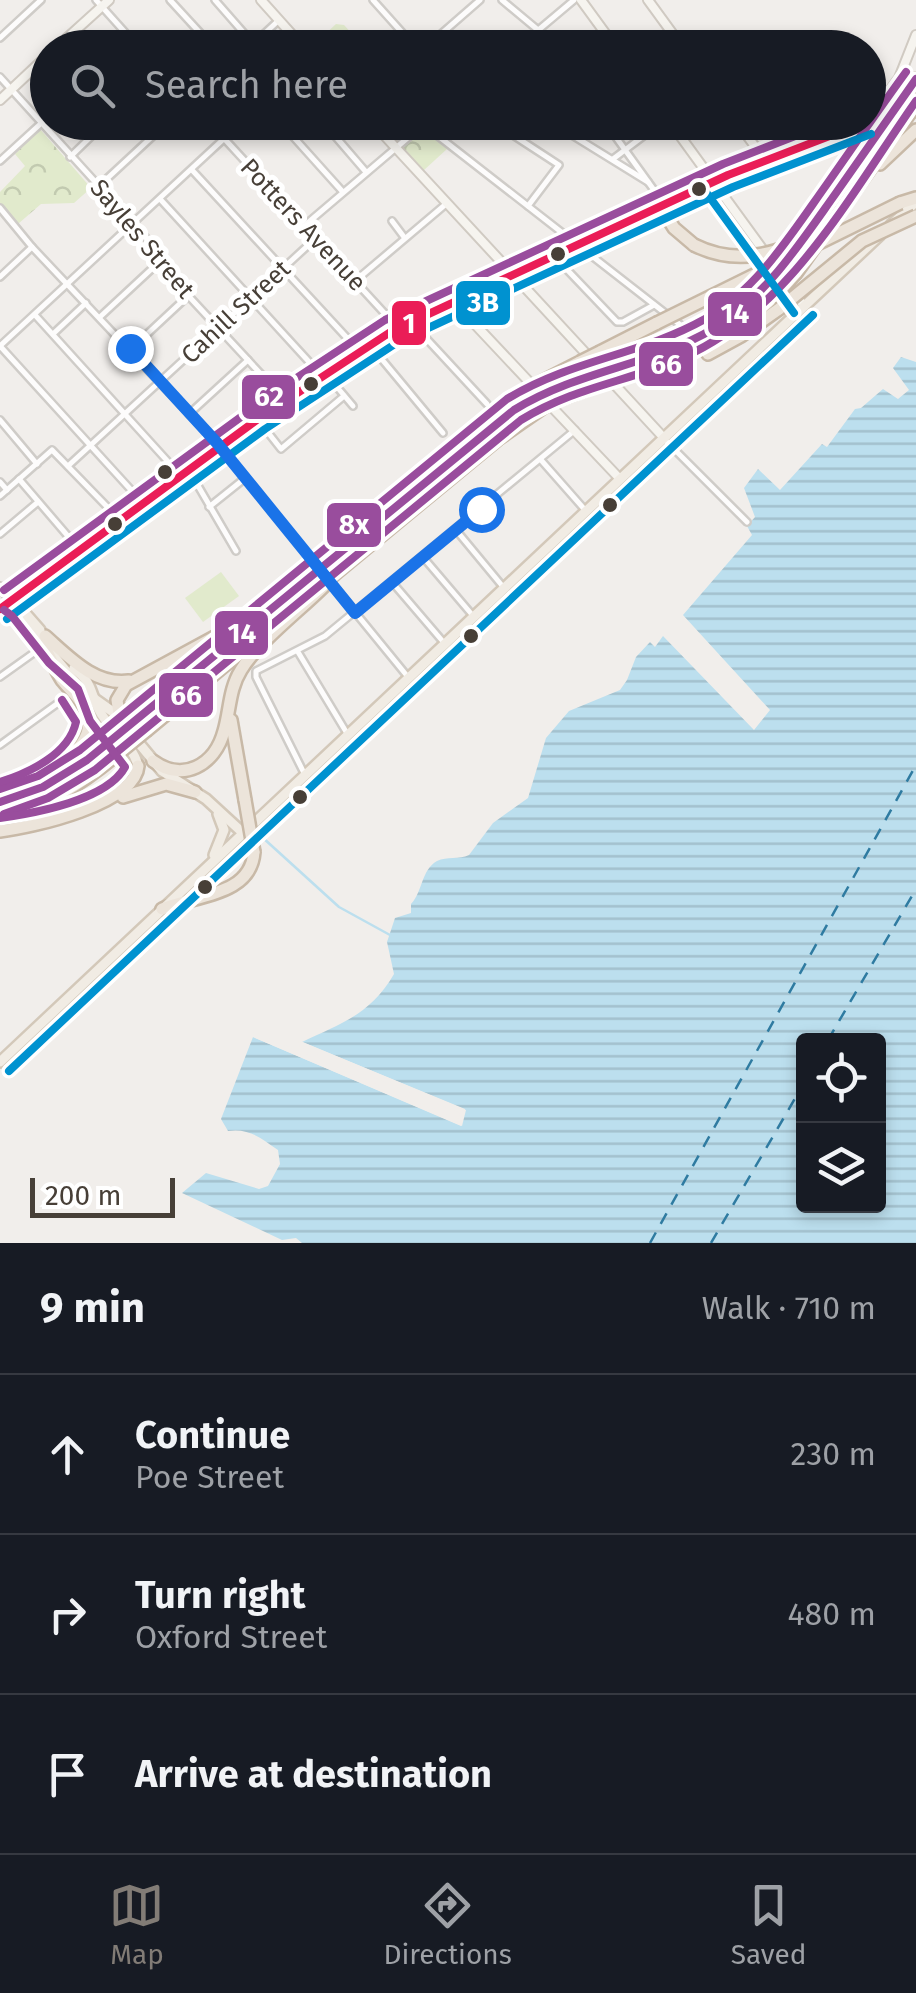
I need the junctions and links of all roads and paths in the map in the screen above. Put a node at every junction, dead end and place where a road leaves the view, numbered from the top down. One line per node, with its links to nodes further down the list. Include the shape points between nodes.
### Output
1 (40, 0): 24 (street)
2 (170, 0): 14 (street)
3 (214, 0): 15 (street)
4 (372, 0): 18 (street)
5 (480, 0): 19 (street)
6 (502, 0): 20 (street)
7 (578, 0): 20 (street); 21 (street)
8 (648, 0): 22 (street)
9 (263, 1): 11 (street)
10 (102, 2): 12 (street); 13 (street)
11 (278, 20): 16 (street); 17 (street)
12 (74, 30)
13 (125, 30)
14 (198, 30)
15 (239, 30)
16 (268, 30)
17 (287, 30)
18 (400, 30)
19 (446, 30)
20 (538, 30)
21 (602, 30)
22 (670, 30)
23 (916, 35): 29 (street)
24 (0, 38)
25 (30, 72): 28 (street)
26 (0, 77): 28 (street, Sayles Street)
27 (916, 78): 34 (highway, bridge)
28 (12, 89): 30 (street); 32 (street, Sayles Street)
29 (886, 97)
30 (0, 100)
31 (914, 107): 33 (main road); 62 (highway)
32 (30, 109)
33 (886, 116)
34 (886, 122)
35 (916, 130): 62 (highway)
36 (30, 132): 59 (street)
37 (56, 140): 56 (street, Sayles Street)
38 (87, 140): 56 (street)
39 (149, 140): 65 (street)
40 (224, 140): 60 (street); 79 (street, Potters Avenue)
41 (296, 140): 66 (street)
42 (338, 140): 61 (street)
43 (388, 140): 54 (street)
44 (405, 140): 54 (street)
45 (445, 140): 72 (street)
46 (522, 140): 72 (street, via 559,165)
47 (580, 140): 57 (street)
48 (618, 140): 55 (street)
49 (638, 140): 55 (street)
50 (683, 140): 64 (street)
51 (750, 140): 58 (street)
52 (819, 140): 58 (main road)
53 (873, 140): 91 (highway, bridge)
54 (395, 148): 61 (street); 70 (street)
55 (625, 150): 57 (street); 63 (street)
56 (70, 157): 65 (street, Sayles Street)
57 (612, 160): 63 (street)
58 (764, 160): 64 (main road)
59 (0, 161)
60 (192, 169): 67 (street); 86 (street)
61 (366, 172): 66 (street)
62 (862, 181): 91 (highway, bridge, via 796,273)
63 (648, 182): 71 (street)
64 (713, 182): 71 (main road); 97 (street)
65 (98, 187): 78 (street, Sayles Street)
66 (342, 191): 79 (street)
67 (160, 198): 78 (street); 93 (street)
68 (916, 200): 69 (highway); 97 (main road)
69 (900, 203): 71 (highway, bridge, via 765,256 727,256 694,244 674,228); 113 (highway, bridge)
70 (446, 204): 80 (street); 87 (street)
71 (662, 205): 82 (main road)
72 (528, 206): 82 (street)
73 (0, 208): 74 (street)
74 (7, 216): 77 (street); 83 (street)
75 (916, 216): 110 (highway, bridge, via 862,241 716,350)
76 (392, 221): 80 (street)
77 (0, 222)
78 (133, 224): 85 (street, Sayles Street); 90 (street)
79 (304, 226): 81 (street, Potters Avenue)
80 (404, 237): 89 (street)
81 (315, 238): 86 (street, Cahill Street); 89 (street, Potters Avenue)
82 (578, 244): 84 (main road); 96 (street)
83 (32, 247): 88 (street); 90 (street)
84 (553, 255): 87 (main road); 96 (street, via 614,321)
85 (158, 263): 92 (street, Sayles Street); 99 (street)
86 (282, 268): 93 (street, Cahill Street); 108 (street)
87 (510, 275): 94 (main road); 124 (street)
88 (0, 277)
89 (355, 281): 103 (street, Potters Avenue)
90 (67, 284): 95 (street); 98 (street)
91 (774, 287): 110 (highway, via 720,339); 113 (highway, bridge, via 661,354)
92 (188, 295): 102 (street, Sayles Street); 107 (street)
93 (250, 298): 102 (street, Cahill Street); 111 (street)
94 (454, 302): 100 (main road); 122 (street)
95 (86, 303): 99 (street); 104 (street)
96 (654, 304): 101 (street)
97 (804, 306): 124 (main road)
98 (34, 314): 104 (street); 106 (street)
99 (101, 316): 107 (street)
100 (412, 322): 103 (main road); 116 (street)
101 (683, 327)
102 (218, 328): 109 (street, Sayles Street); 112 (street, Cahill Street)
103 (398, 328): 105 (main road)
104 (53, 334): 118 (street)
105 (370, 345): 108 (main road); 123 (street)
106 (0, 346): 125 (street)
107 (130, 348): 112 (street)
108 (360, 352): 111 (main road)
109 (248, 360): 115 (street, Sayles Street); 119 (street)
110 (651, 370): 148 (highway, via 550,404)
111 (324, 374): 114 (street); 115 (main road)
112 (160, 381): 118 (street, Cahill Street); 119 (street)
113 (536, 390): 155 (highway)
114 (344, 396): 117 (street); 120 (street, via 282,449)
115 (285, 400): 120 (main road)
116 (487, 404)
117 (353, 406)
118 (125, 414): 125 (street, Cahill Street); 130 (street)
119 (189, 414): 126 (street)
120 (258, 419): 126 (main road)
121 (0, 420): 128 (street)
122 (574, 430): 127 (street); 131 (street)
123 (444, 433)
124 (663, 438): 131 (main road); 142 (street)
125 (90, 445): 129 (street, Cahill Street); 138 (street)
126 (220, 447): 130 (main road); 133 (street)
127 (540, 460): 140 (street); 143 (street)
128 (37, 464): 129 (street, via 52,450); 132 (street)
129 (68, 466): 141 (street)
130 (185, 472): 138 (main road); 139 (street)
131 (620, 478): 140 (main road)
132 (19, 479): 135 (street); 137 (street)
133 (244, 479): 139 (street); 154 (street)
134 (0, 482): 135 (street)
135 (7, 490): 136 (street)
136 (0, 496)
137 (38, 502): 144 (street); 145 (street)
138 (144, 504): 141 (main road)
139 (208, 507): 146 (street)
140 (586, 510): 151 (main road)
141 (121, 521): 145 (main road)
142 (746, 522)
143 (456, 530): 147 (street); 151 (street)
144 (0, 534)
145 (80, 550): 152 (main road)
146 (236, 551)
147 (423, 557): 149 (street); 156 (street)
148 (327, 581): 163 (highway, via 246,662); 178 (highway, bridge, via 114,756 55,798)
149 (392, 582): 154 (street); 158 (street)
150 (0, 587): 152 (street)
151 (504, 588): 156 (main road)
152 (11, 600): 153 (street); 157 (main road)
153 (0, 608)
154 (355, 613): 159 (street); 162 (street)
155 (259, 617): 160 (highway); 175 (highway, bridge, via 50,784)
156 (474, 617): 158 (main road)
157 (45, 640): 160 (highway, via 100,678); 161 (street); 164 (main road, via 87,679); 175 (highway, via 58,674 86,710 88,732 44,776)
158 (445, 644): 162 (main road)
159 (298, 652): 167 (street); 172 (street, via 256,677)
160 (142, 676): 166 (highway, via 118,695)
161 (0, 677)
162 (408, 678): 167 (main road)
163 (231, 696): 169 (highway, via 224,734 206,762 178,772); 183 (highway, bridge, via 252,866 225,890)
164 (96, 699): 166 (main road); 170 (main road)
165 (58, 703): 168 (street)
166 (120, 720): 169 (main road)
167 (348, 735): 172 (main road)
168 (0, 745)
169 (153, 760): 174 (main road)
170 (138, 766): 176 (highway, via 132,784)
171 (38, 768): 173 (street, via 17,784)
172 (305, 775): 180 (main road)
173 (0, 779)
174 (195, 792): 176 (highway, via 166,784); 177 (main road)
175 (0, 798)
176 (104, 801): 179 (highway)
177 (211, 804): 180 (main road); 181 (main road, via 224,830)
178 (0, 817)
179 (0, 831)
180 (243, 833): 181 (main road)
181 (208, 867): 182 (main road)
182 (191, 882): 183 (highway); 184 (main road)
183 (201, 896): 184 (highway)
184 (162, 909): 185 (main road)
185 (0, 1062)

